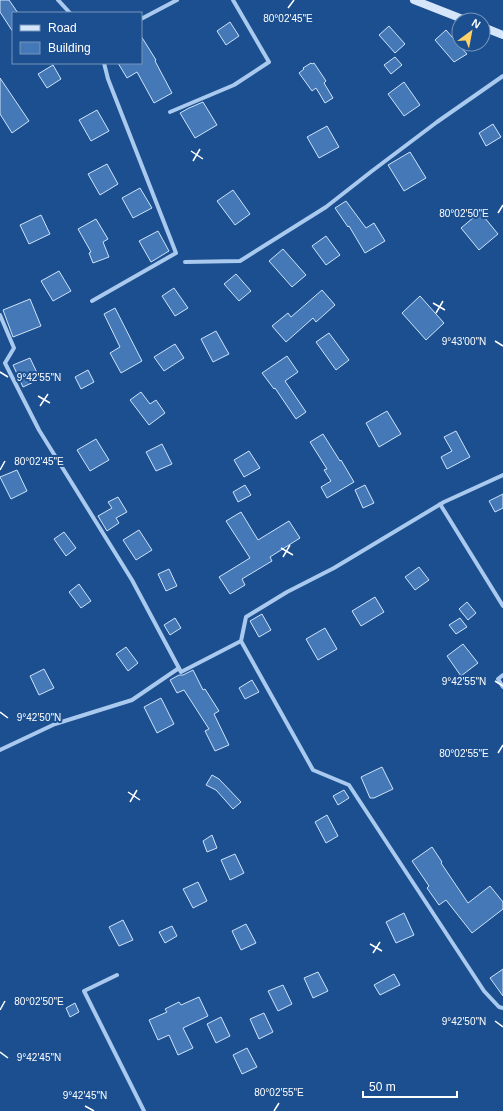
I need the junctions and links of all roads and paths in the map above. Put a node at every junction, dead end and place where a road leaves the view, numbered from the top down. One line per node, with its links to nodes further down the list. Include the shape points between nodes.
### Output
1 (58, 0): 5 (street)
2 (177, 0): 7 (street)
3 (233, 0): 12 (street, via 269,62 234,85)
4 (414, 0): 6 (main road)
5 (69, 12)
6 (451, 15)
7 (142, 18)
8 (491, 30): 9 (main road)
9 (503, 35)
10 (104, 64): 14 (street, via 176,253)
11 (503, 76): 13 (street, via 437,122 326,207 240,261)
12 (170, 112)
13 (185, 262)
14 (92, 301)
15 (0, 315): 20 (street, via 14,348 5,363 39,430 132,580)
16 (503, 474): 17 (street)
17 (440, 504): 18 (street); 19 (street, via 246,617)
18 (503, 606)
19 (242, 641): 20 (street, via 181,672); 25 (street, via 313,770 349,785 484,991)
20 (179, 668): 23 (street, via 132,700 55,724)
21 (503, 675): 22 (street, via 498,679)
22 (503, 687)
23 (0, 750)
24 (117, 975): 26 (street, via 84,991)
25 (503, 1008)
26 (144, 1111)

